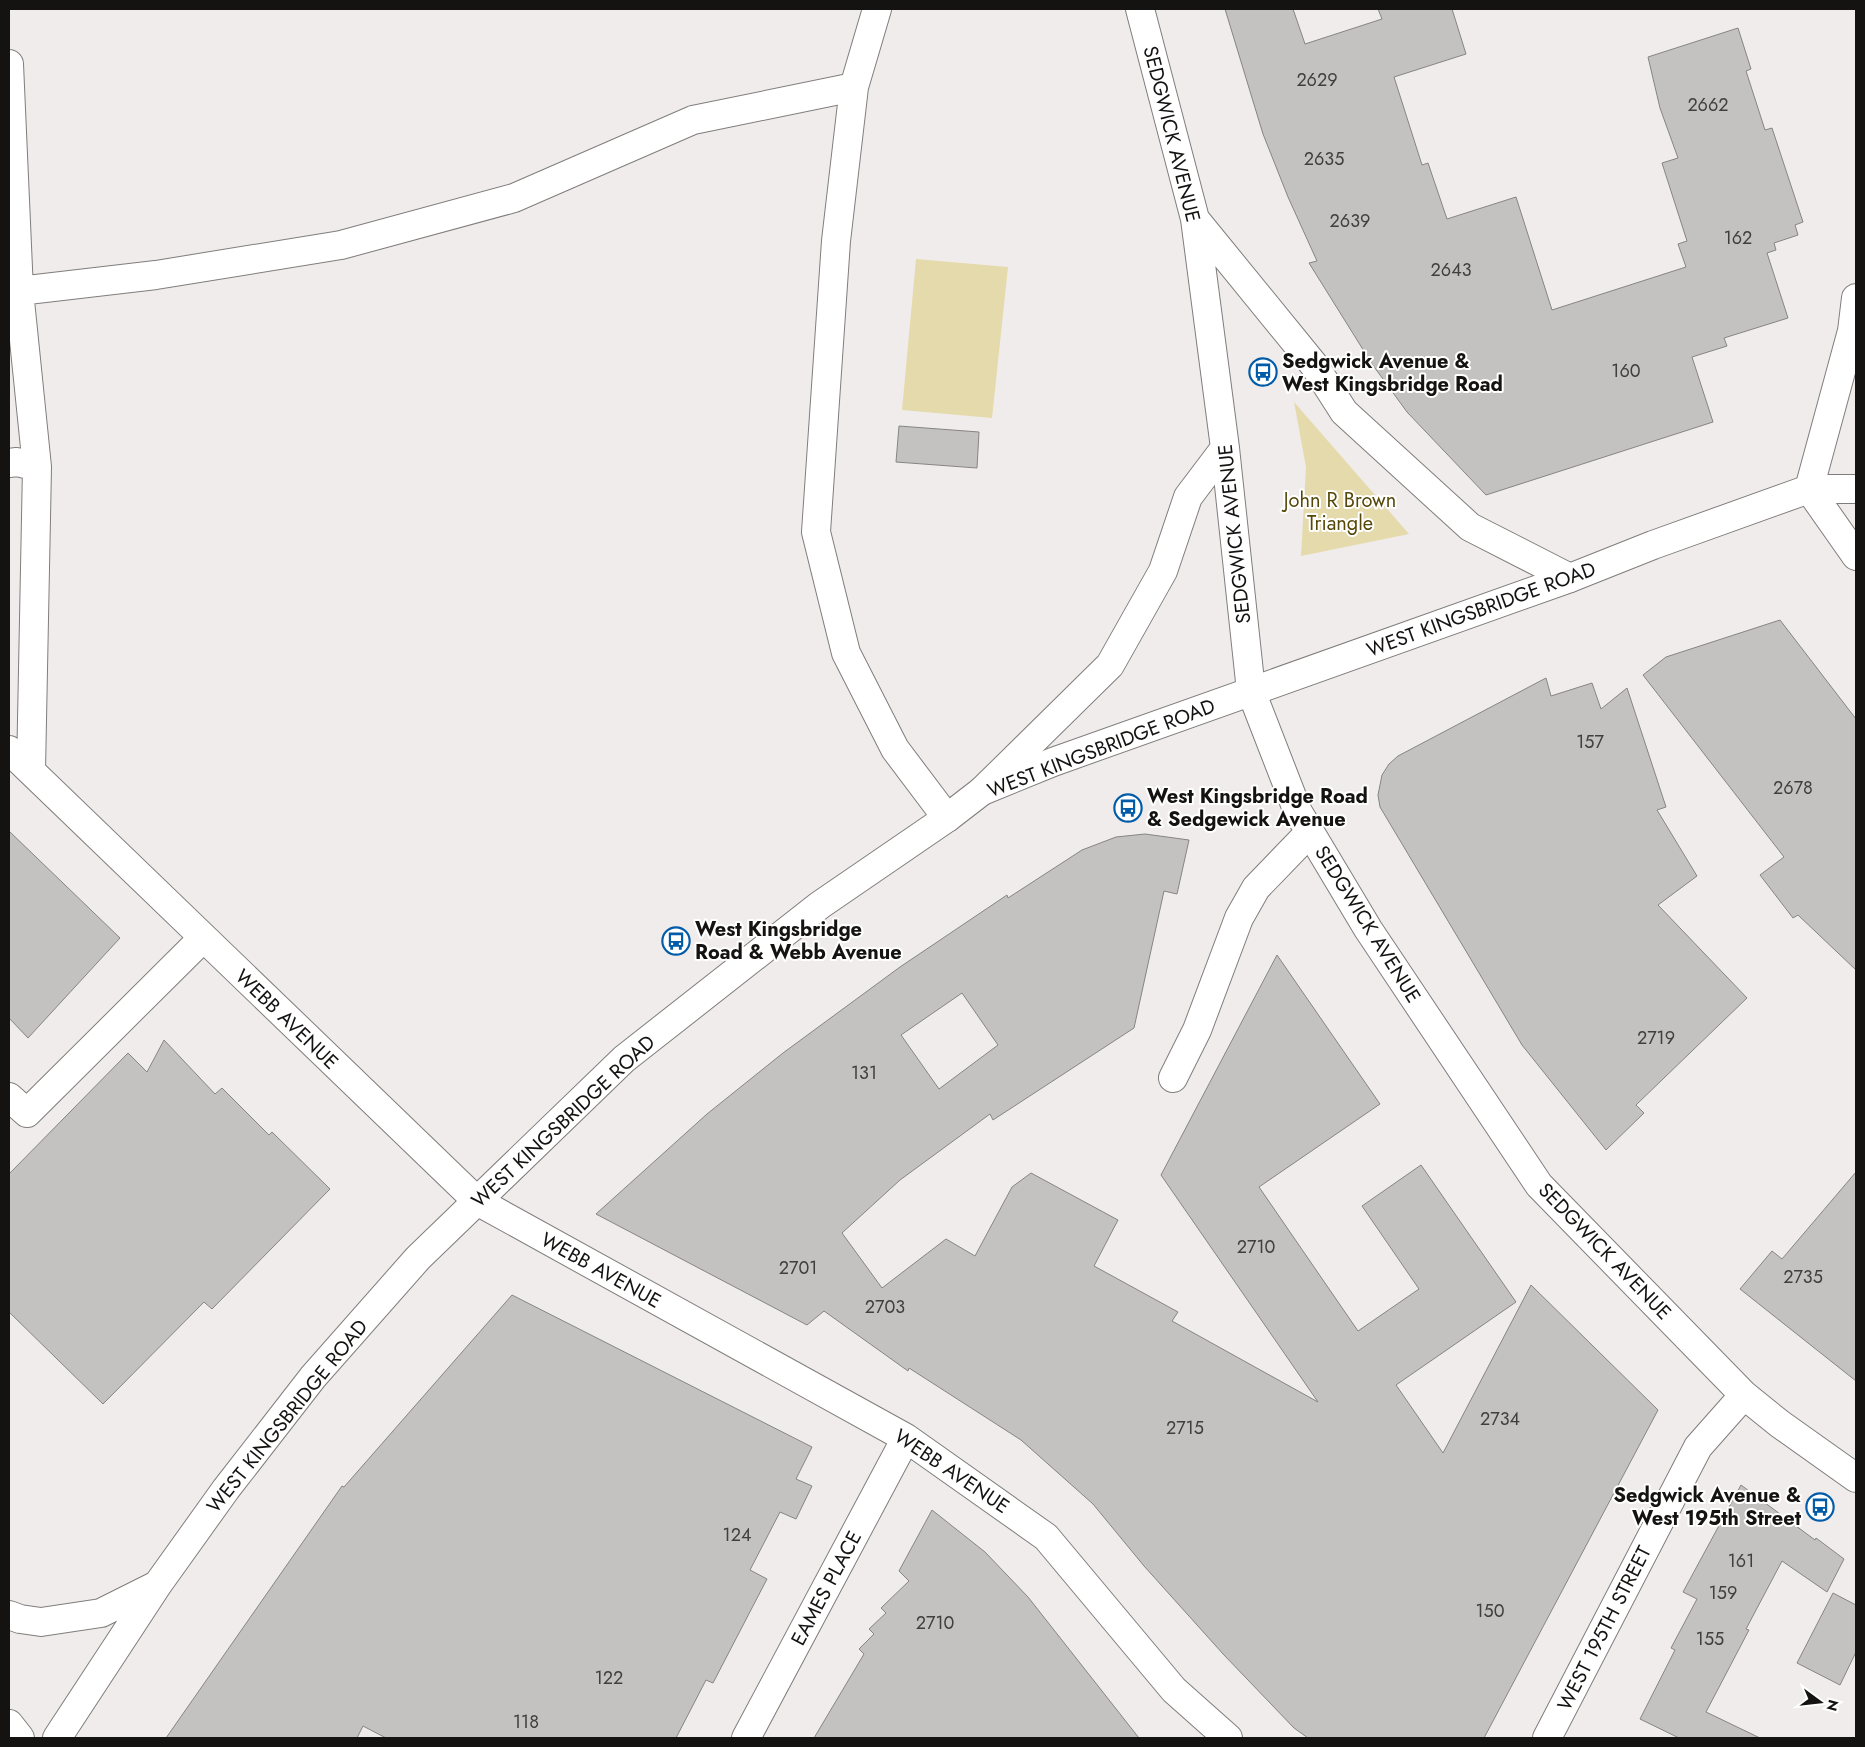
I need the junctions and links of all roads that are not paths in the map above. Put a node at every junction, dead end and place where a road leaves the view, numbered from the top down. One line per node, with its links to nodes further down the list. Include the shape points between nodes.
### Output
1 (876, 9): 4 (street)
2 (1140, 9): 5 (street, SEDGWICK AVENUE)
3 (9, 64): 6 (street)
4 (854, 87): 6 (street, via 693,120 514,198 341,245 156,275); 20 (street, via 836,242 816,532 846,652 895,749)
5 (1195, 219): 9 (street, SEDGWICK AVENUE); 15 (street, via 1314,365 1344,412 1470,527)
6 (19, 291): 8 (street); 11 (street)
7 (1856, 298): 12 (street, via 1852,331)
8 (9, 370)
9 (1224, 448): 16 (street, SEDGWICK AVENUE); 19 (street, via 1188,497 1163,571 1110,665)
10 (9, 463): 11 (street)
11 (37, 467): 18 (street)
12 (1809, 489): 13 (street, WEST KINGSBRIDGE ROAD); 14 (street); 15 (street, WEST KINGSBRIDGE ROAD)
13 (1856, 489)
14 (1856, 556)
15 (1570, 578): 16 (street, WEST KINGSBRIDGE ROAD)
16 (1251, 691): 19 (street, WEST KINGSBRIDGE ROAD); 21 (street, SEDGWICK AVENUE, via 1298,812)
17 (9, 750): 18 (street, WEBB AVENUE)
18 (31, 772): 22 (street, WEBB AVENUE)
19 (982, 791): 20 (street, WEST KINGSBRIDGE ROAD)
20 (947, 818): 25 (street, WEST KINGSBRIDGE ROAD, via 820,905 624,1059)
21 (1310, 832): 23 (street, via 1256,888 1239,918 1197,1030); 26 (street, SEDGWICK AVENUE, via 1368,929 1539,1185)
22 (204, 938): 24 (street, via 26,1113); 25 (street, WEBB AVENUE)
23 (1173, 1078)
24 (9, 1097)
25 (477, 1202): 27 (street, WEBB AVENUE); 29 (street, WEST KINGSBRIDGE ROAD, via 418,1258 313,1377 226,1489)
26 (1744, 1395): 28 (street, SEDGWICK AVENUE); 36 (street, WEST 195TH STREET, via 1698,1447)
27 (906, 1438): 34 (street, EAMES PLACE); 35 (street, WEBB AVENUE, via 1046,1536 1174,1690)
28 (1856, 1478)
29 (158, 1584): 30 (street, via 101,1613 41,1622); 33 (street, WEST KINGSBRIDGE ROAD)
30 (9, 1615)
31 (9, 1724): 32 (street)
32 (20, 1738)
33 (58, 1738)
34 (746, 1738)
35 (1228, 1738)
36 (1547, 1738)

